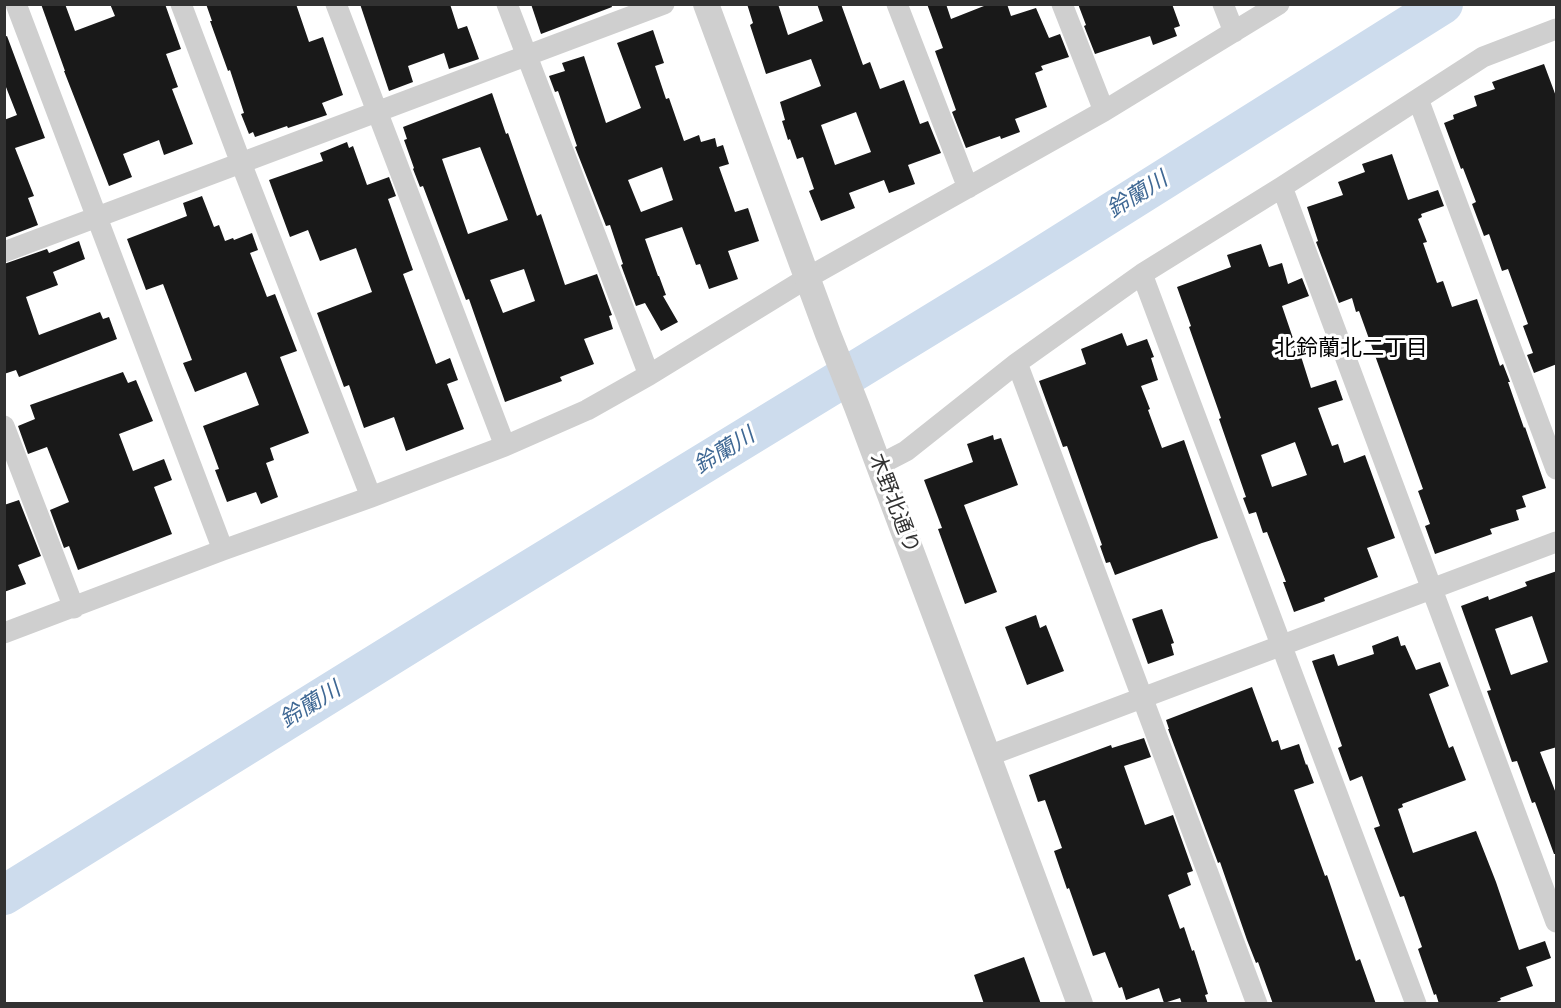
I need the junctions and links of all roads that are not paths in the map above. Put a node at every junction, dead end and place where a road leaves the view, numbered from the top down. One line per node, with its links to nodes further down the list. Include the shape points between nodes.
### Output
1 (16, 4): 20 (street)
2 (181, 4): 17 (street)
3 (336, 4): 16 (street)
4 (507, 4): 13 (street)
5 (664, 4): 13 (street)
6 (706, 4): 23 (street, 木野北通り)
7 (897, 4): 19 (street)
8 (1062, 4): 15 (street)
9 (1223, 4): 12 (street)
10 (1280, 4): 12 (street)
11 (1557, 29): 14 (street, via 1483,57)
12 (1234, 32): 15 (street)
13 (526, 56): 16 (street); 25 (street)
14 (1418, 99): 18 (street); 29 (street)
15 (1104, 111): 19 (street)
16 (376, 112): 17 (street); 27 (street)
17 (241, 163): 20 (street); 30 (street)
18 (1282, 187): 22 (street); 33 (street)
19 (968, 188): 23 (street)
20 (97, 217): 21 (street); 32 (street)
21 (4, 252)
22 (1142, 274): 24 (street); 36 (street)
23 (807, 278): 25 (street); 28 (street, 木野北通り)
24 (1017, 363): 28 (street, via 906,451); 37 (street)
25 (649, 375): 27 (street, via 587,410)
26 (4, 426): 34 (street)
27 (505, 446): 30 (street)
28 (879, 465): 38 (street, 木野北通り)
29 (1557, 469)
30 (371, 497): 32 (street)
31 (1557, 542): 33 (street)
32 (223, 550): 34 (street)
33 (1432, 589): 36 (street); 39 (street)
34 (74, 608): 35 (street)
35 (4, 633)
36 (1281, 646): 37 (street); 42 (street)
37 (1142, 698): 38 (street); 41 (street)
38 (988, 756): 40 (street, 木野北通り)
39 (1557, 922)
40 (1080, 1004)
41 (1257, 1004)
42 (1416, 1004)

